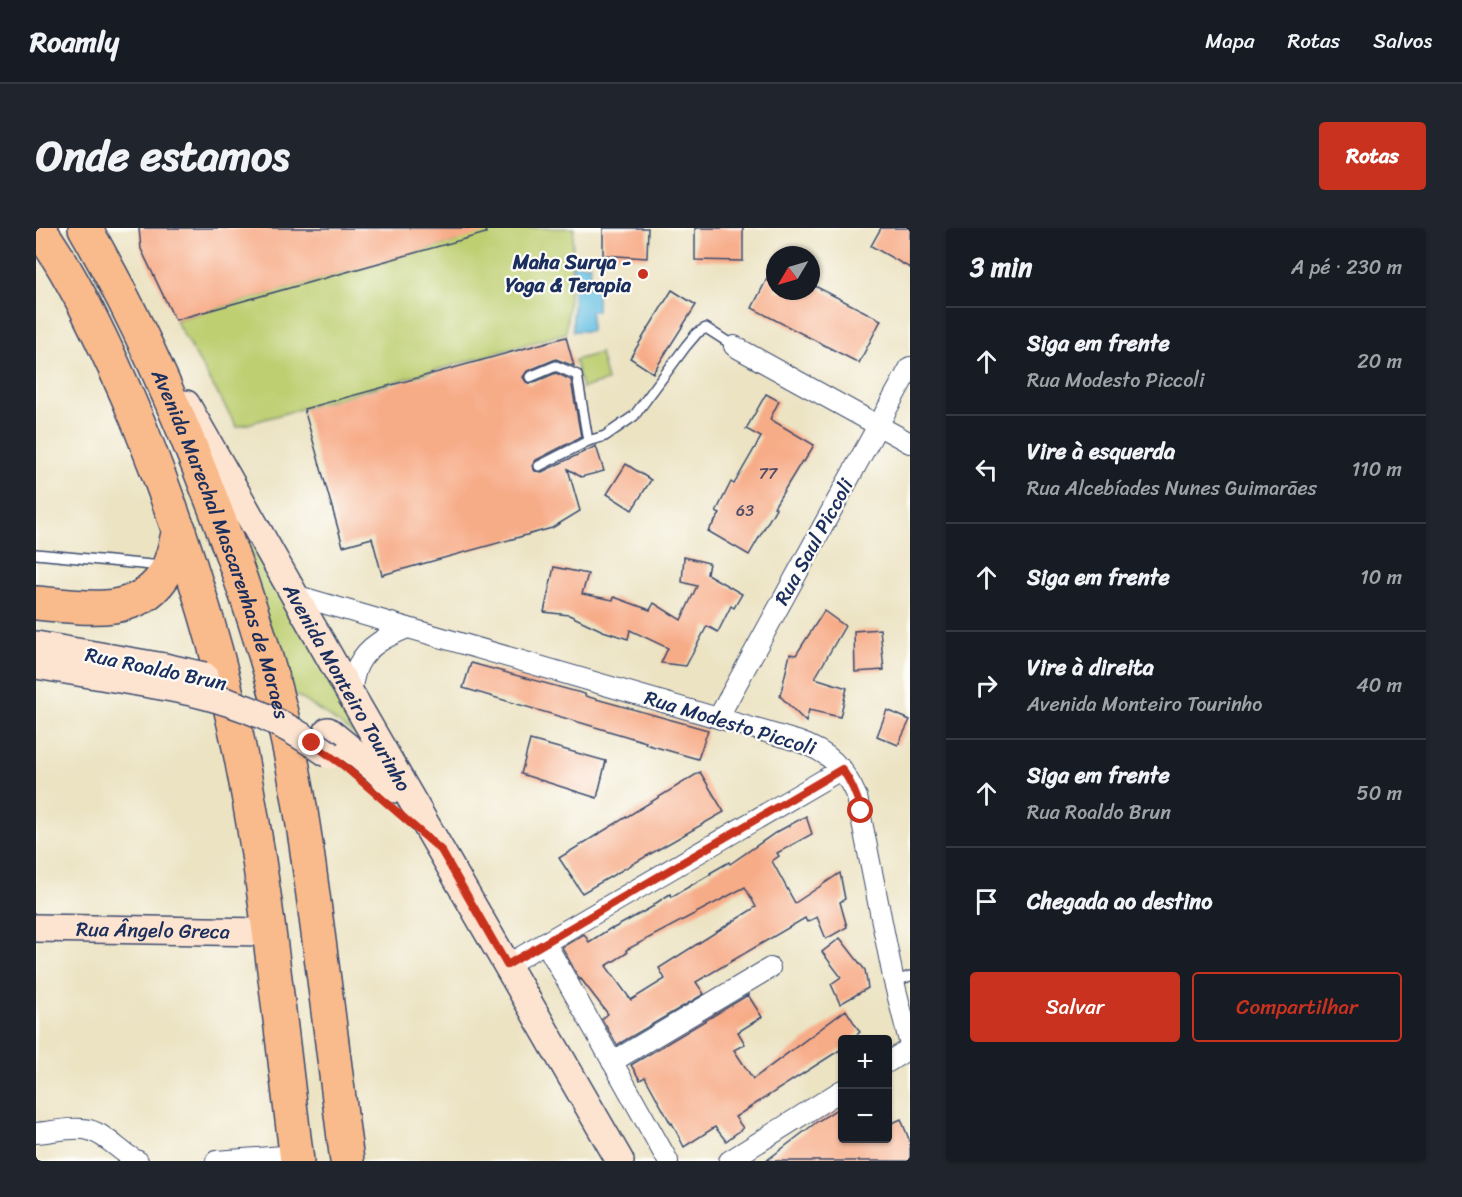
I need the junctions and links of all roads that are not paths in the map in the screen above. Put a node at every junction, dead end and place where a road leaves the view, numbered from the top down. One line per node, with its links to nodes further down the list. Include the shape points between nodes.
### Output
1 (38, 228): 11 (highway, Avenida Marechal Mascarenhas de Moraes, via 66,271 104,345)
2 (85, 228): 3 (highway, Avenida Marechal Mascarenhas de Moraes)
3 (111, 273): 14 (main road, Avenida Monteiro Tourinho); 38 (highway, Avenida Marechal Mascarenhas de Moraes, via 199,465 267,663 290,751 302,820)
4 (734, 346): 7 (street); 8 (lane, via 706,328 697,333 634,416 605,436)
5 (910, 367): 7 (street, Rua Saul Piccoli)
6 (530, 377): 8 (lane, via 556,366 577,375)
7 (878, 425): 9 (street); 21 (street, Rua Saul Piccoli)
8 (588, 441): 10 (lane)
9 (910, 443)
10 (539, 466)
11 (178, 529): 13 (highway); 25 (highway, Avenida Marechal Mascarenhas de Moraes, via 220,664 236,732)
12 (36, 554): 13 (lane)
13 (168, 566): 15 (highway, via 147,593 129,603 111,608)
14 (295, 595): 16 (street, Rua Modesto Piccoli); 20 (main road, Avenida Monteiro Tourinho)
15 (36, 603)
16 (407, 628): 20 (street, via 367,651 358,665); 21 (street, Rua Modesto Piccoli)
17 (36, 645): 19 (main road, Rua Roaldo Brun)
18 (36, 664): 19 (main road, Rua Roaldo Brun)
19 (162, 677): 23 (main road, Rua Roaldo Brun, bridge, via 329,743 361,780)
20 (350, 693): 23 (main road, Avenida Monteiro Tourinho)
21 (718, 718): 22 (street, Rua Modesto Piccoli, via 811,746)
22 (842, 769): 26 (street); 29 (street, Rua Modesto Piccoli, via 861,811)
23 (441, 850): 27 (main road, Avenida Monteiro Tourinho)
24 (36, 928): 25 (main road, Rua Ângelo Greca)
25 (269, 932): 35 (highway, Avenida Marechal Mascarenhas de Moraes)
26 (545, 942): 27 (street); 32 (street)
27 (507, 965): 39 (main road, Avenida Monteiro Tourinho)
28 (770, 968): 32 (street)
29 (902, 979): 30 (street, Rua Modesto Piccoli)
30 (910, 1046): 31 (street)
31 (892, 1059)
32 (612, 1062): 40 (street)
33 (838, 1093): 41 (street)
34 (36, 1133): 36 (street, via 91,1130)
35 (297, 1158): 37 (street)
36 (138, 1161)
37 (216, 1161)
38 (347, 1161)
39 (620, 1161)
40 (668, 1161)
41 (729, 1161)

